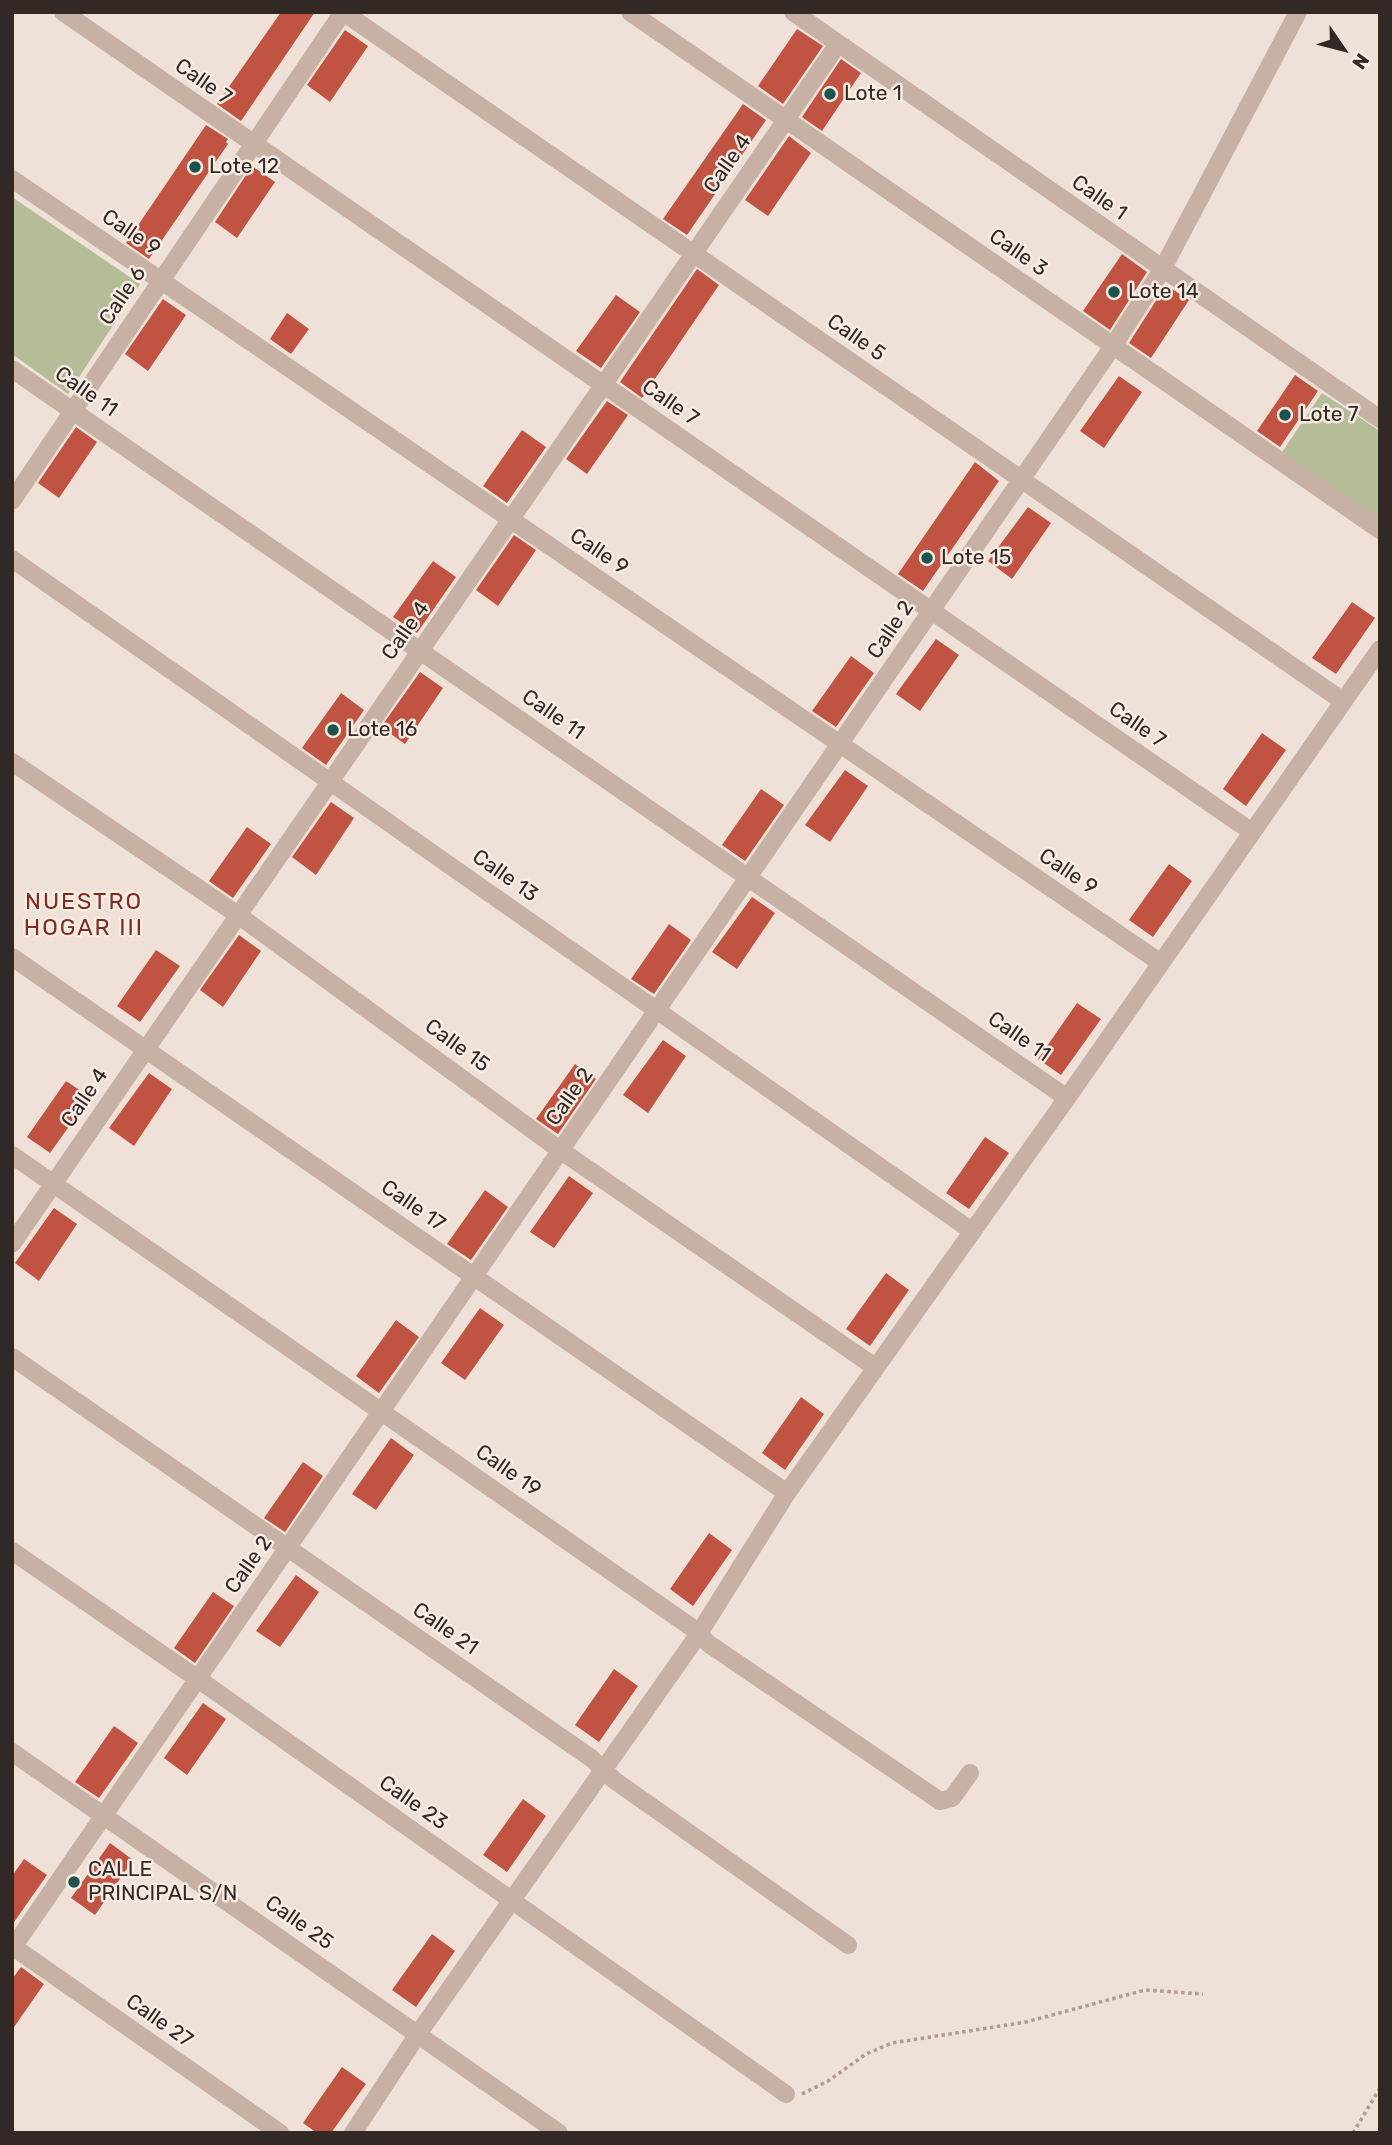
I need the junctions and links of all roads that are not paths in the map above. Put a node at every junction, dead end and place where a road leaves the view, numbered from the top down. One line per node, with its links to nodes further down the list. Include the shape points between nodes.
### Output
1 (62, 12): 8 (street, Calle 7)
2 (343, 12): 8 (street, Calle 6); 10 (street, Calle 5)
3 (630, 12): 7 (street, Calle 3)
4 (793, 12): 6 (street, Calle 1)
5 (1298, 12): 11 (street, Calle 2)
6 (838, 44): 7 (street, Calle 4); 11 (street, Calle 1)
7 (786, 120): 10 (street, Calle 4); 13 (street, Calle 3)
8 (254, 144): 12 (street, Calle 6); 15 (street, Calle 7)
9 (12, 179): 12 (street, Calle 9)
10 (694, 254): 15 (street, Calle 4); 18 (street, Calle 5)
11 (1162, 270): 13 (street, Calle 2); 17 (street, Calle 1)
12 (161, 281): 16 (street, Calle 6); 20 (street, Calle 9)
13 (1114, 346): 18 (street, Calle 2); 21 (street, Calle 3)
14 (12, 369): 16 (street, Calle 11)
15 (603, 385): 20 (street, Calle 4); 23 (street, Calle 7)
16 (73, 411): 19 (street, Calle 6); 25 (street, Calle 11)
17 (1380, 419)
18 (1022, 480): 23 (street, Calle 2); 26 (street, Calle 5)
19 (12, 501)
20 (511, 519): 25 (street, Calle 4); 27 (street, Calle 9)
21 (1380, 530)
22 (12, 558): 29 (street, Calle 13)
23 (932, 611): 27 (street, Calle 2); 30 (street, Calle 7)
24 (1380, 649): 26 (street)
25 (420, 651): 29 (street, Calle 4); 31 (street, Calle 11)
26 (1343, 701): 30 (street)
27 (841, 744): 31 (street, Calle 2); 34 (street, Calle 9)
28 (12, 762): 32 (street, Calle 15)
29 (330, 781): 32 (street, Calle 4); 35 (street, Calle 13)
30 (1252, 832): 34 (street)
31 (749, 878): 35 (street, Calle 2); 37 (street, Calle 11)
32 (238, 915): 36 (street, Calle 4); 38 (street, Calle 15)
33 (12, 957): 36 (street, Calle 17)
34 (1161, 963): 37 (street)
35 (658, 1011): 38 (street, Calle 2); 41 (street, Calle 13)
36 (146, 1049): 40 (street, Calle 4); 43 (street, Calle 17)
37 (1067, 1098): 41 (street)
38 (561, 1150): 43 (street, Calle 2); 45 (street, Calle 15)
39 (12, 1155): 40 (street, Calle 19)
40 (54, 1184): 42 (street, Calle 4); 46 (street, Calle 19)
41 (972, 1231): 45 (street)
42 (12, 1244)
43 (475, 1277): 46 (street, Calle 2); 47 (street, Calle 17)
44 (12, 1357): 48 (street, Calle 21)
45 (875, 1367): 47 (street)
46 (383, 1412): 48 (street, Calle 2); 50 (street, Calle 19)
47 (787, 1493): 50 (street)
48 (289, 1548): 51 (street, Calle 2); 53 (street, Calle 21)
49 (12, 1551): 51 (street, Calle 23)
50 (698, 1635): 53 (street); 54 (street, Calle 19, via 940,1801 952,1798)
51 (198, 1679): 55 (street, Calle 2); 56 (street, Calle 23)
52 (12, 1752): 55 (street, Calle 25)
53 (604, 1769): 56 (street); 57 (street, Calle 21)
54 (970, 1773)
55 (104, 1816): 58 (street, Calle 2); 59 (street, Calle 25)
56 (511, 1901): 59 (street); 60 (street, Calle 23)
57 (848, 1945)
58 (13, 1947): 61 (street, Calle 27)
59 (418, 2034): 62 (street); 63 (street, Calle 25)
60 (786, 2094)
61 (280, 2133)
62 (353, 2133)
63 (559, 2133)

